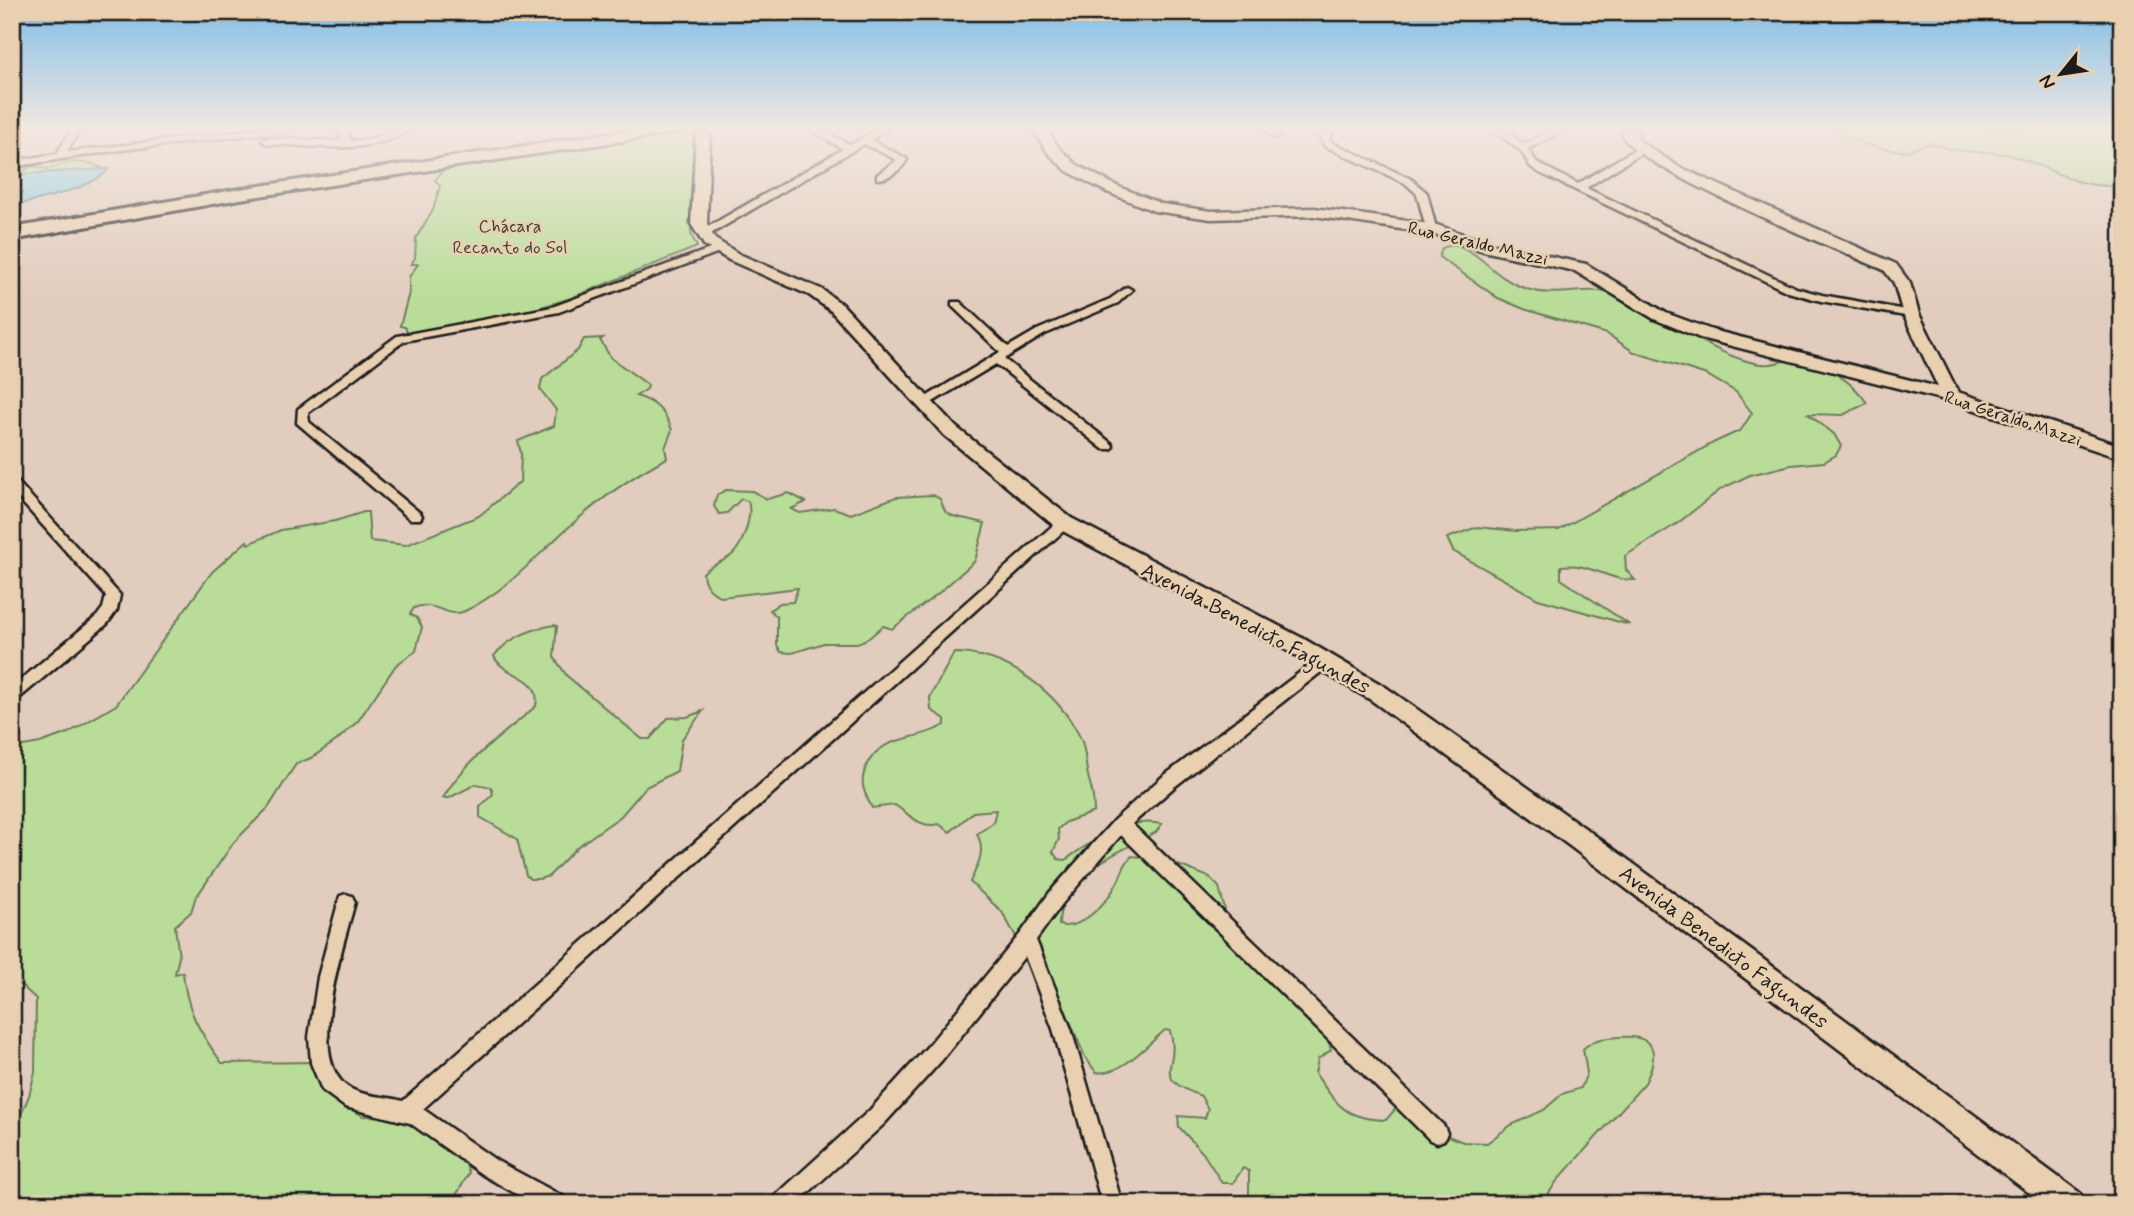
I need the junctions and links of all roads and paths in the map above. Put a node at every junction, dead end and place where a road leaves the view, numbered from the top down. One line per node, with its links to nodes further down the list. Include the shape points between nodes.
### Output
1 (260, 185): 11 (highway)
2 (301, 185): 13 (highway)
3 (700, 185): 14 (street, via 699,210)
4 (795, 185): 14 (street)
5 (1104, 185): 12 (street, Rua Geraldo Mazzi, via 1167,210 1211,215 1314,212)
6 (1413, 185): 12 (street, via 1419,189)
7 (1569, 185): 10 (street)
8 (1584, 185): 10 (street)
9 (1708, 185): 17 (street, via 1890,267 1902,283)
10 (1577, 189): 17 (street, via 1792,290)
11 (12, 228)
12 (1431, 229): 19 (street, Rua Geraldo Mazzi, via 1488,248 1580,267 1660,316 1706,334)
13 (12, 234)
14 (710, 242): 20 (street, Avenida Benedicto Fagundes, via 827,301); 24 (street, via 555,310 401,338 302,412 303,423)
15 (1126, 290): 18 (street, via 1114,301 1055,325)
16 (956, 304): 18 (street)
17 (1911, 314): 19 (street)
18 (1002, 356): 20 (street); 21 (street)
19 (1951, 396): 22 (street, Rua Geraldo Mazzi)
20 (922, 403): 25 (street, Avenida Benedicto Fagundes, via 1003,477)
21 (1107, 446)
22 (2122, 453)
23 (12, 483): 27 (street, via 113,595 102,620)
24 (415, 516)
25 (1064, 523): 26 (street, Avenida Benedicto Fagundes); 31 (street)
26 (1325, 662): 28 (street, via 1167,783); 36 (street, Avenida Benedicto Fagundes, via 1379,694 1580,839)
27 (12, 695)
28 (1121, 824): 30 (street); 32 (street)
29 (346, 902): 31 (street, via 322,1002 317,1045 320,1071 327,1085 344,1097)
30 (1027, 939): 34 (street, via 877,1117); 35 (street, via 1062,1028)
31 (406, 1111): 33 (street, via 521,1187)
32 (1437, 1133)
33 (557, 1204)
34 (781, 1204)
35 (1112, 1204)
36 (2069, 1204)

